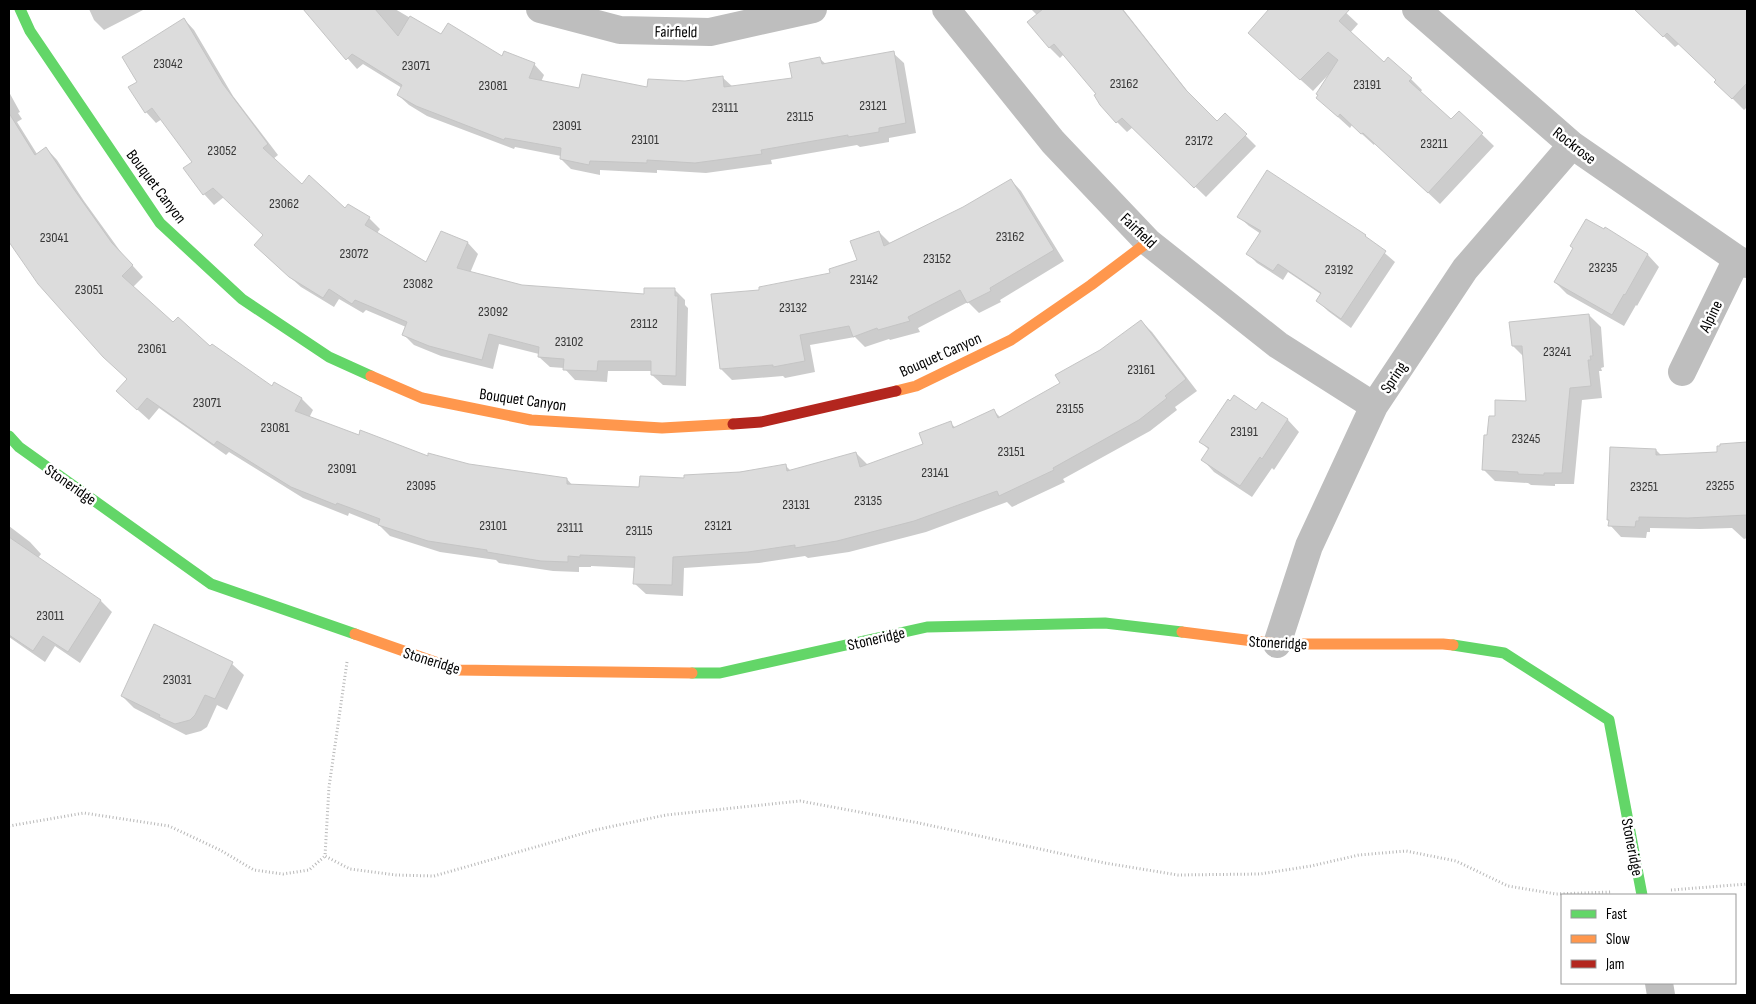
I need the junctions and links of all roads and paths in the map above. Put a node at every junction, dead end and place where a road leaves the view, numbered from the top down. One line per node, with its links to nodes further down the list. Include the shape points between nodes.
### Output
1 (20, 9): 7 (street, Bouquet Canyon, via 30,31 160,223 258,310 329,357 422,398 531,420 662,428 761,422 916,386 1011,340)
2 (540, 9): 3 (street, Fairfield, via 620,30 710,32)
3 (813, 9)
4 (946, 9): 7 (street, Fairfield, via 1053,142)
5 (1416, 9): 6 (street, Rockrose)
6 (1572, 146): 8 (street, Rockrose); 10 (street, Spring, via 1465,268)
7 (1148, 242): 10 (street, Fairfield, via 1278,345)
8 (1742, 262): 9 (street, Alpine)
9 (1682, 372)
10 (1374, 406): 13 (street, Spring, via 1309,546)
11 (9, 436): 12 (street, Stoneridge, via 19,447 212,584)
12 (352, 633): 13 (street, Stoneridge, via 458,670 720,673 927,627 1105,622); 15 (path, via 329,787)
13 (1277, 644): 17 (street, Stoneridge, via 1443,644 1504,652 1609,720)
14 (9, 826): 15 (path, via 84,813 169,826 254,870 283,874 309,870)
15 (325, 856): 17 (path, via 350,869 434,876 595,830 657,817 800,801 1178,875 1260,874 1359,855 1406,851 1456,861 1508,886 1556,894)
16 (1747, 884): 17 (path)
17 (1642, 893)

